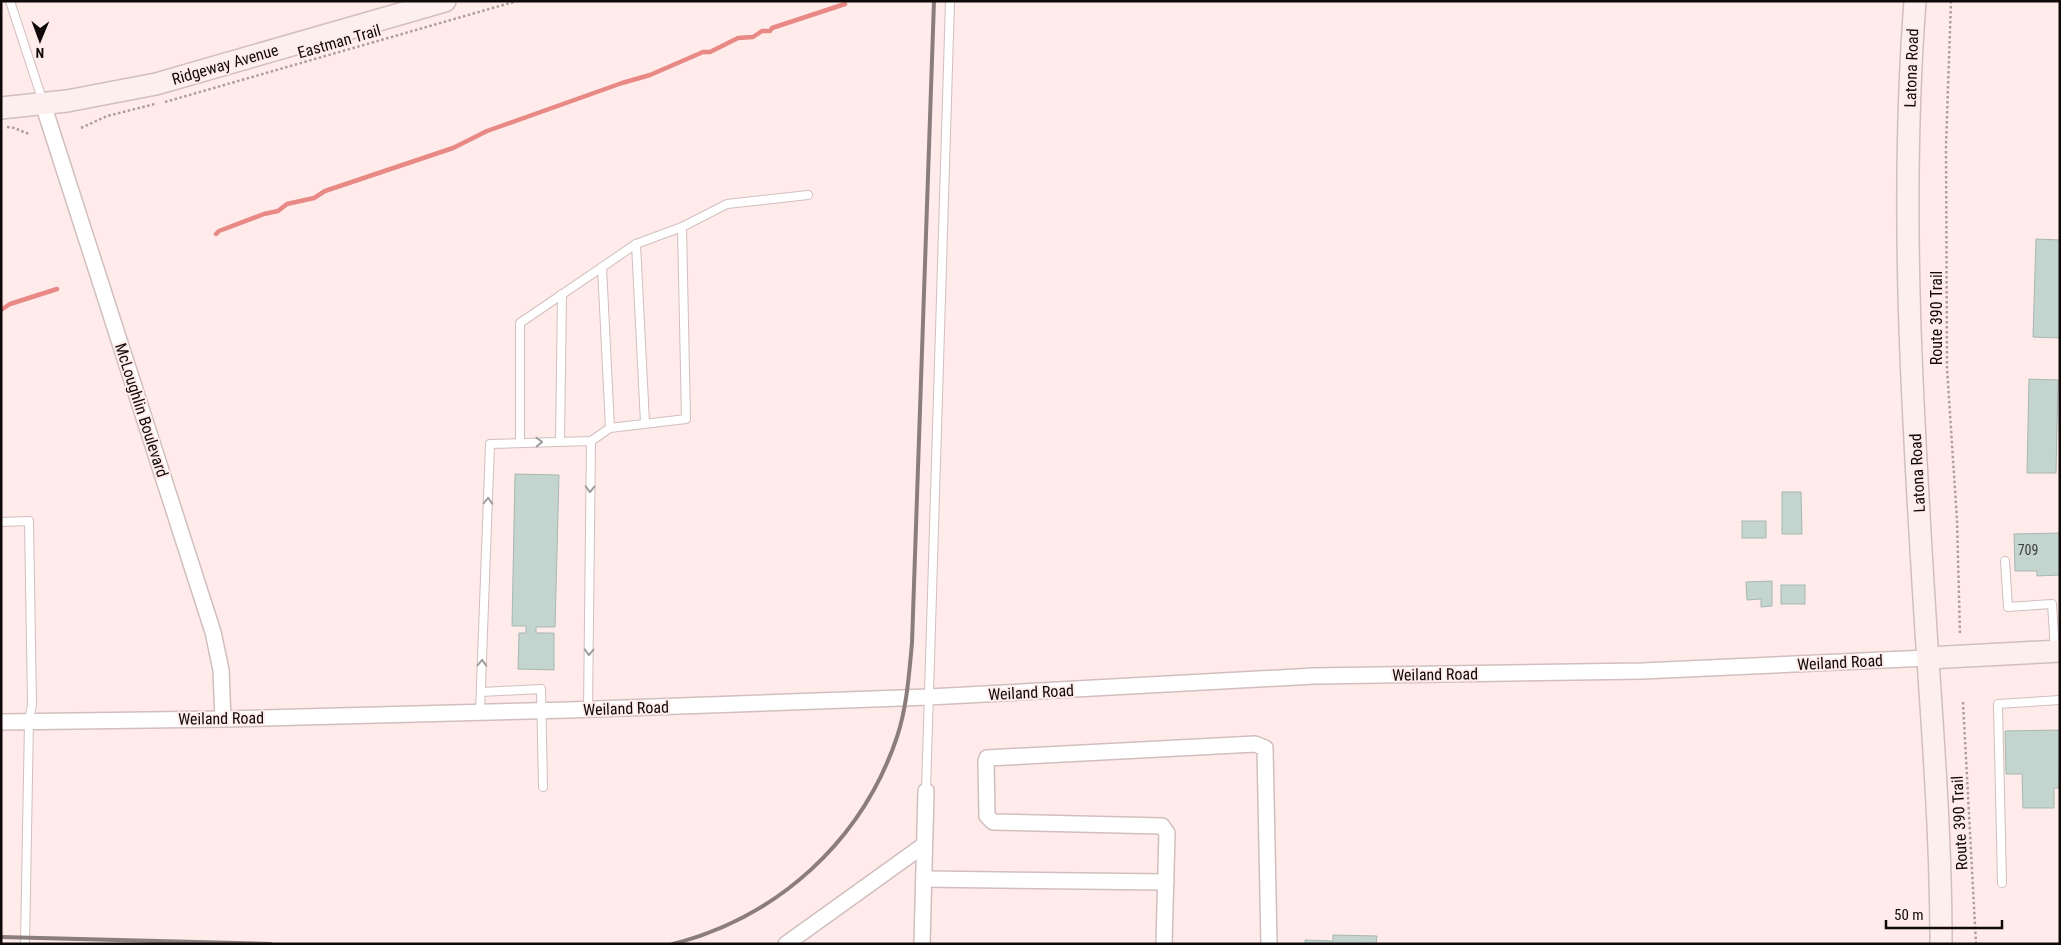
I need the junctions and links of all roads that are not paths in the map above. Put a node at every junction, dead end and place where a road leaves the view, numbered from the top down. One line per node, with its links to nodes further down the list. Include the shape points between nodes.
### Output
1 (10, 1): 5 (lane)
2 (445, 1): 5 (street, Ridgeway Avenue, via 156,84)
3 (950, 1): 23 (lane)
4 (1915, 1): 21 (street, Latona Road, via 1908,239)
5 (43, 104): 6 (street, Ridgeway Avenue); 28 (street, McLoughlin Boulevard, via 213,632 221,670)
6 (1, 108)
7 (808, 195): 8 (lane, via 727,204)
8 (682, 227): 9 (lane); 12 (lane, via 686,420)
9 (636, 244): 10 (lane); 12 (lane)
10 (602, 267): 11 (lane); 13 (lane)
11 (562, 294): 15 (lane); 16 (lane, via 520,323)
12 (645, 423): 13 (lane)
13 (610, 428): 14 (lane)
14 (591, 441): 15 (lane); 25 (lane, one-way to 25)
15 (560, 442): 16 (lane, one-way to 15)
16 (520, 443): 22 (lane, one-way to 16, via 490,444)
17 (1, 522): 29 (lane, via 29,521 32,704)
18 (2005, 561): 19 (lane, via 2008,607)
19 (2056, 604): 20 (lane)
20 (2058, 651): 21 (street, Weiland Road)
21 (1928, 658): 23 (street, Weiland Road, via 1642,671 1314,676); 42 (street, Latona Road, via 1938,811)
22 (481, 692): 26 (lane, via 540,689); 27 (lane)
23 (929, 697): 25 (street, Weiland Road); 32 (lane)
24 (2060, 700): 36 (lane, via 1998,704)
25 (588, 709): 26 (street, Weiland Road)
26 (540, 710): 27 (street, Weiland Road); 31 (lane)
27 (480, 712): 28 (street, Weiland Road)
28 (224, 719): 29 (street, Weiland Road)
29 (29, 721): 30 (street, Weiland Road); 37 (lane)
30 (1, 722)
31 (543, 787)
32 (926, 791): 33 (street)
33 (924, 845): 34 (street); 38 (street)
34 (924, 879): 35 (street); 39 (street)
35 (1166, 882): 40 (street); 41 (street, via 1167,832 1162,826 993,822 987,816 988,758 1255,744 1265,748)
36 (2002, 883)
37 (25, 944)
38 (786, 944)
39 (922, 944)
40 (1164, 944)
41 (1268, 944)
42 (1942, 944)

